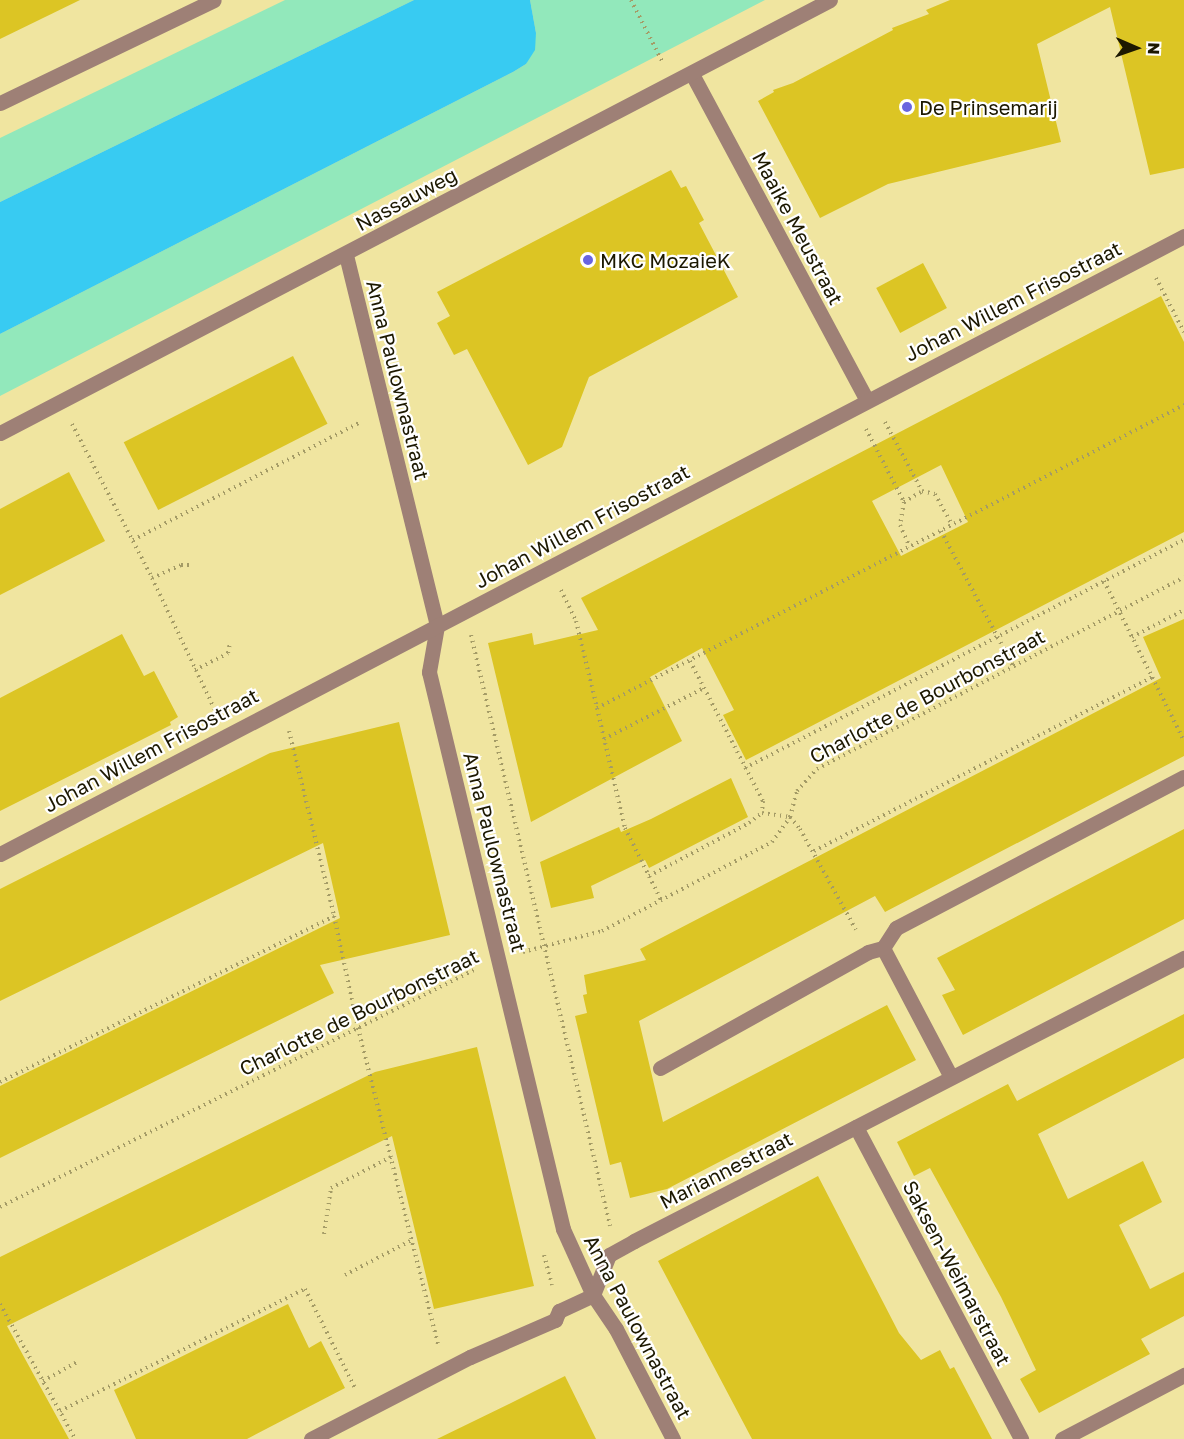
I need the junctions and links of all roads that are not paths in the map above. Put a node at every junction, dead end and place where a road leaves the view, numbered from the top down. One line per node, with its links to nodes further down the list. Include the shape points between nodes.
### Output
1 (214, 0): 4 (street)
2 (830, 0): 3 (street, Nassauweg)
3 (692, 74): 6 (street, Nassauweg); 7 (street, Maaike Meustraat)
4 (0, 103)
5 (1184, 236): 7 (street, Johan Willem Frisostraat)
6 (346, 255): 8 (street, Nassauweg); 9 (street, Anna Paulownastraat)
7 (861, 404): 9 (street, Johan Willem Frisostraat)
8 (0, 434)
9 (437, 626): 11 (street, Johan Willem Frisostraat); 17 (street, Anna Paulownastraat, via 429,672 563,1229)
10 (1184, 777): 12 (street, via 896,928)
11 (0, 854)
12 (883, 948): 14 (street, via 868,952); 15 (street)
13 (1184, 958): 15 (street, Mariannestraat)
14 (660, 1068)
15 (951, 1077): 16 (street, Mariannestraat)
16 (856, 1127): 17 (street, Mariannestraat, via 609,1256); 21 (street, Saksen-Weimarstraat)
17 (593, 1295): 19 (street, via 559,1311 555,1320 440,1372); 20 (street, Anna Paulownastraat, via 616,1329)
18 (1184, 1376): 22 (street)
19 (311, 1439)
20 (673, 1439)
21 (1021, 1439)
22 (1062, 1439)

